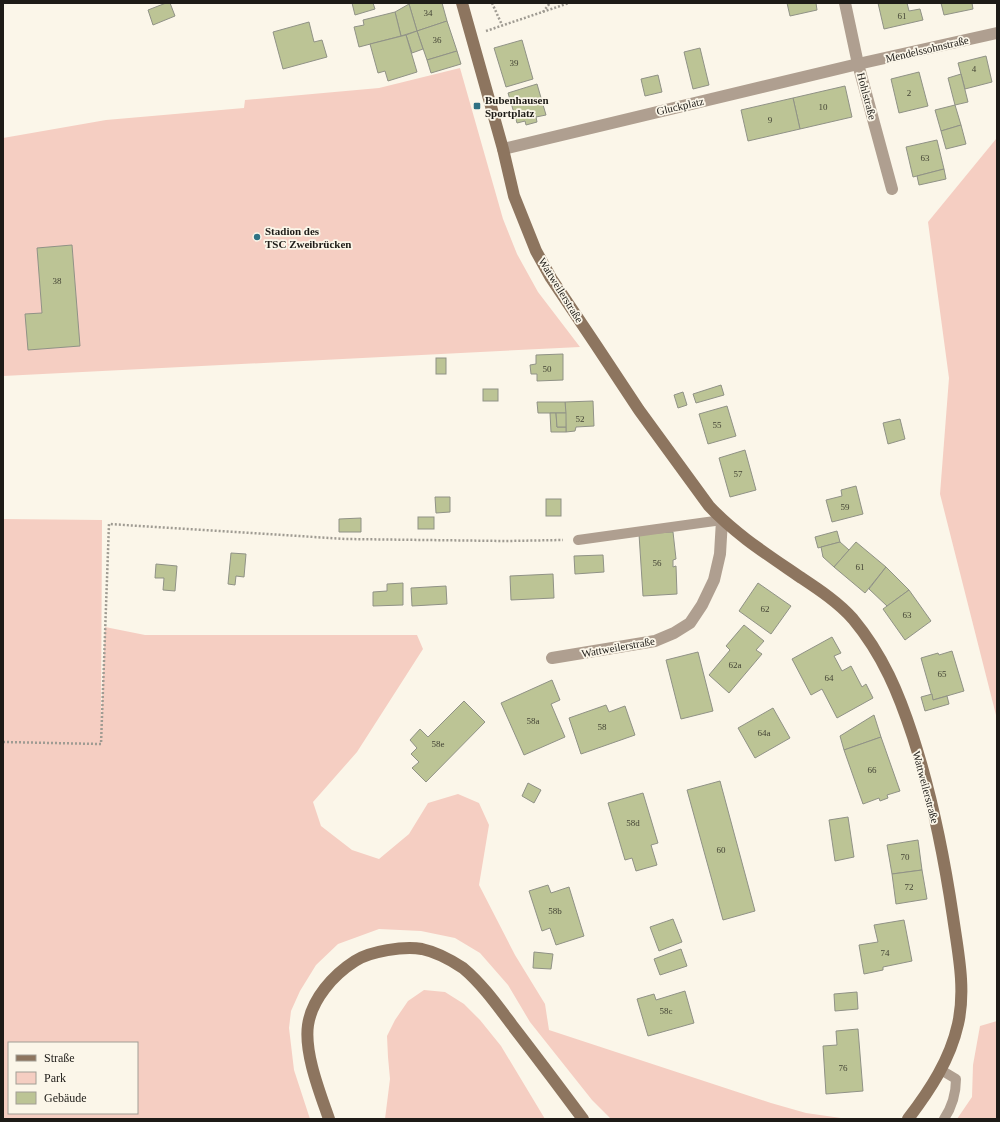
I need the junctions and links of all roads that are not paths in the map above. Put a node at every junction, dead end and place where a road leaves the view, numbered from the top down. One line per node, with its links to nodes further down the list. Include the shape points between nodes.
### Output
1 (462, 3): 5 (street, Wattweilerstraße)
2 (845, 3): 4 (street, Hohlstraße)
3 (997, 33): 4 (street, Mendelssohnstraße)
4 (858, 64): 5 (street, Gluckplatz); 6 (street, Hohlstraße)
5 (503, 149): 7 (street, Wattweilerstraße, via 514,196 536,251 551,278 640,410 709,506)
6 (892, 189)
7 (722, 520): 8 (lane); 9 (street, Wattweilerstraße, via 720,554 714,580 702,606 690,623 655,642); 10 (street, Wattweilerstraße, via 840,606 875,648 902,704 921,761 936,819 962,979 958,1024 951,1049)
8 (578, 540)
9 (552, 658)
10 (941, 1070): 13 (street, Wattweilerstraße); 14 (lane, via 956,1079 956,1090)
11 (329, 1119): 12 (street, via 308,1044 308,1026 313,1008 336,975 356,960 401,948 422,949 443,956 480,984)
12 (583, 1119)
13 (908, 1119)
14 (944, 1119)

